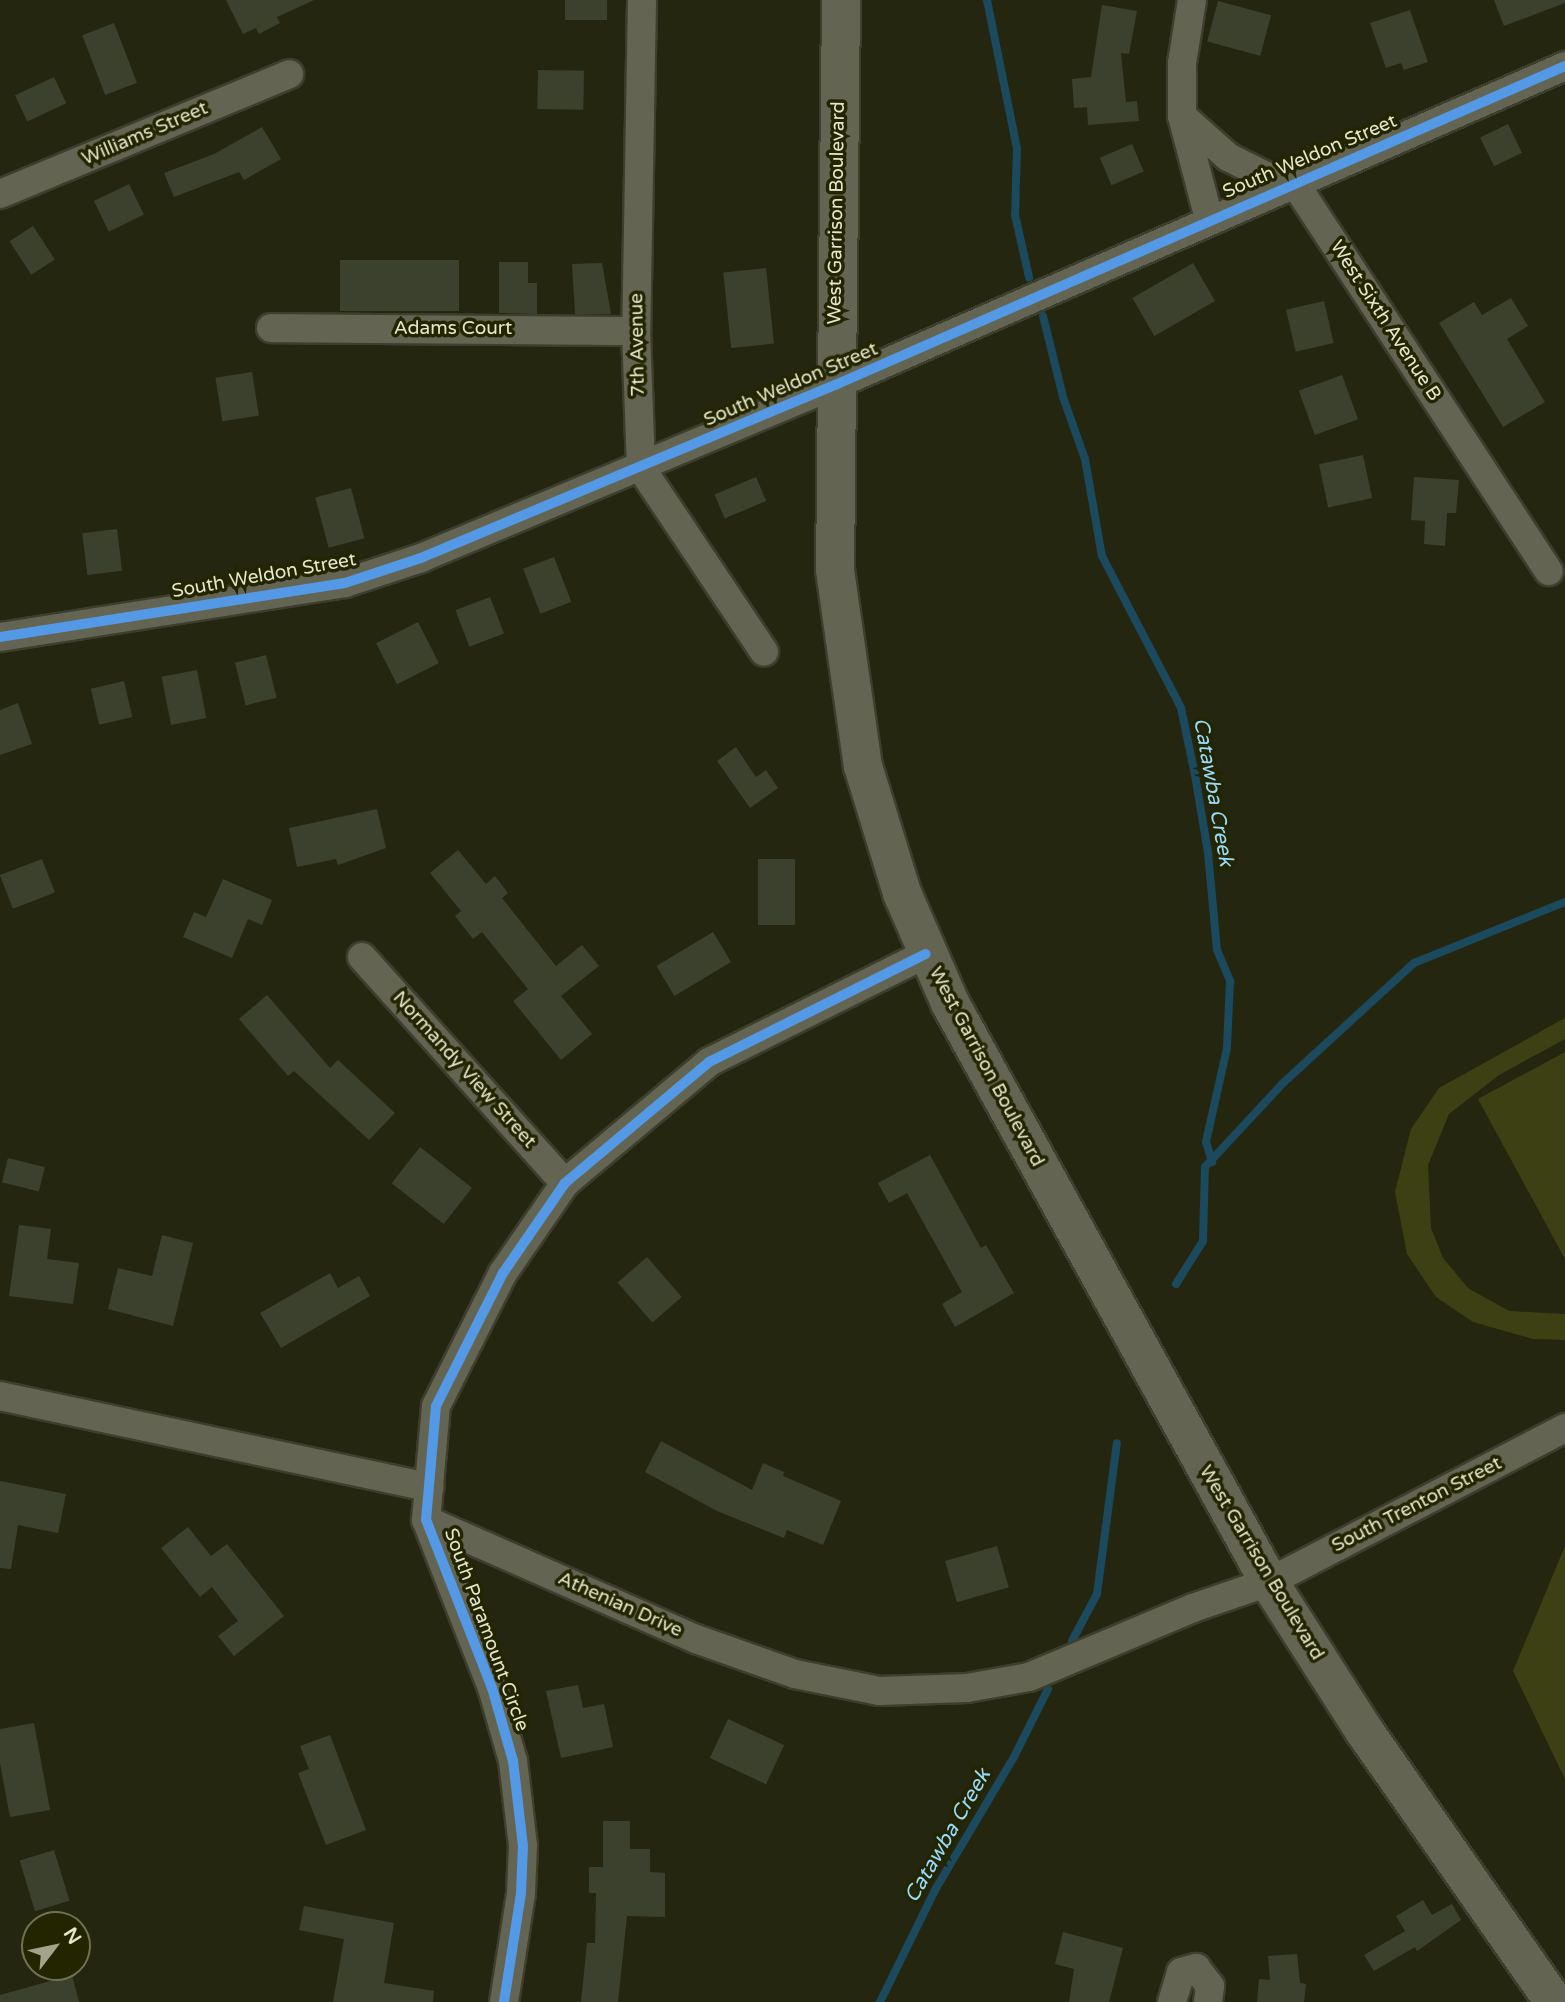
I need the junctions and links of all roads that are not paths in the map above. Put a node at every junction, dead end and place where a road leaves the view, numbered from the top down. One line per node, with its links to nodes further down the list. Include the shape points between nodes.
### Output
1 (642, 0): 11 (street, 7th Avenue)
2 (841, 0): 12 (main road, West Garrison Boulevard)
3 (1192, 0): 6 (street, via 1182,63)
4 (1562, 73): 7 (street, South Weldon Street)
5 (289, 74): 8 (street, Williams Street)
6 (1182, 116): 7 (street, via 1228,157 1266,176); 9 (street)
7 (1294, 182): 9 (street, South Weldon Street); 14 (street, West Sixth Avenue B)
8 (0, 194)
9 (1209, 219): 12 (street, South Weldon Street)
10 (271, 328): 11 (street, Adams Court)
11 (636, 331): 13 (street, 7th Avenue)
12 (835, 385): 13 (street, South Weldon Street); 17 (main road, West Garrison Boulevard, via 835,570 848,687 877,824)
13 (641, 468): 15 (street, South Weldon Street, via 476,538 345,583); 16 (street)
14 (1549, 571)
15 (0, 637)
16 (764, 652)
17 (926, 954): 19 (street, via 709,1062); 24 (main road, West Garrison Boulevard)
18 (362, 957): 19 (street, Normandy View Street)
19 (565, 1183): 22 (street, via 503,1273 436,1406)
20 (0, 1396): 22 (street)
21 (1565, 1428): 24 (street, South Trenton Street)
22 (429, 1487): 23 (street)
23 (426, 1520): 24 (street, Athenian Drive, via 696,1639 795,1674 879,1691 967,1688 1028,1677 1192,1608); 25 (street, South Paramount Circle, via 492,1689 513,1761 523,1846)
24 (1269, 1582): 28 (main road, West Garrison Boulevard, via 1366,1732)
25 (504, 2002)
26 (1172, 2002): 27 (street, via 1181,1972 1196,1968 1210,1986)
27 (1208, 2002)
28 (1554, 2002)

